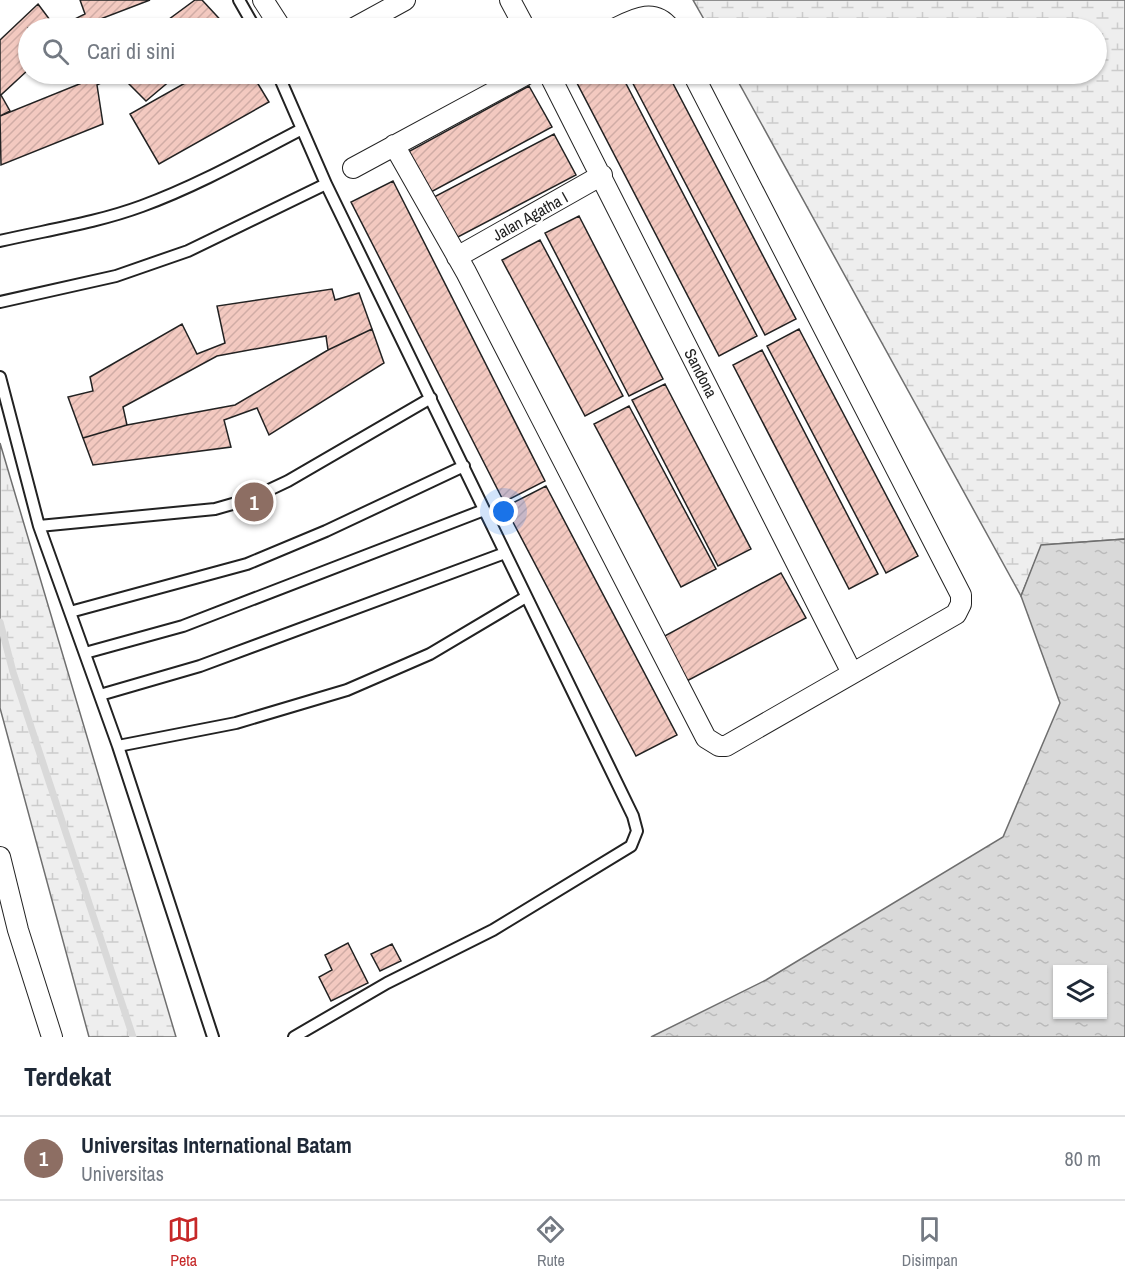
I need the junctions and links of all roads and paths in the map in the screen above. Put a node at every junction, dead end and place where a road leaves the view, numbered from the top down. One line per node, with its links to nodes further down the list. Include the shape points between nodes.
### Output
1 (239, 0): 5 (lane)
2 (263, 0): 6 (street)
3 (405, 0): 7 (street)
4 (510, 0): 8 (street)
5 (249, 18)
6 (275, 18)
7 (372, 18)
8 (520, 18)
9 (637, 18): 10 (street)
10 (660, 18)
11 (282, 84): 15 (lane)
12 (508, 84): 16 (street)
13 (554, 84): 18 (street, Sandona)
14 (698, 84): 32 (street, via 961,595 956,614)
15 (302, 129): 19 (lane); 20 (lane, via 141,206)
16 (394, 145): 17 (street); 21 (street)
17 (353, 168)
18 (602, 176): 21 (street, Jalan Agatha I); 32 (street, Sandona)
19 (326, 184): 22 (lane, via 188,251 116,276); 24 (lane)
20 (0, 241)
21 (457, 257): 32 (street, via 706,738 726,746)
22 (0, 302)
23 (0, 377): 27 (lane)
24 (431, 398): 25 (lane); 27 (lane, via 250,499 215,509)
25 (464, 466): 26 (lane); 30 (lane, via 248,564)
26 (484, 510): 28 (lane); 31 (lane, via 183,626)
27 (39, 526): 30 (lane)
28 (505, 553): 29 (lane); 33 (lane, via 201,666)
29 (526, 597): 34 (lane, via 430,654 348,690 236,723); 39 (lane, via 633,816 636,837 631,846 493,930 387,983)
30 (70, 612): 31 (lane)
31 (85, 653): 33 (lane)
32 (852, 673)
33 (100, 695): 34 (lane)
34 (118, 746): 38 (lane)
35 (0, 857): 36 (street)
36 (9, 933): 37 (street)
37 (52, 1037)
38 (213, 1037)
39 (294, 1037)

